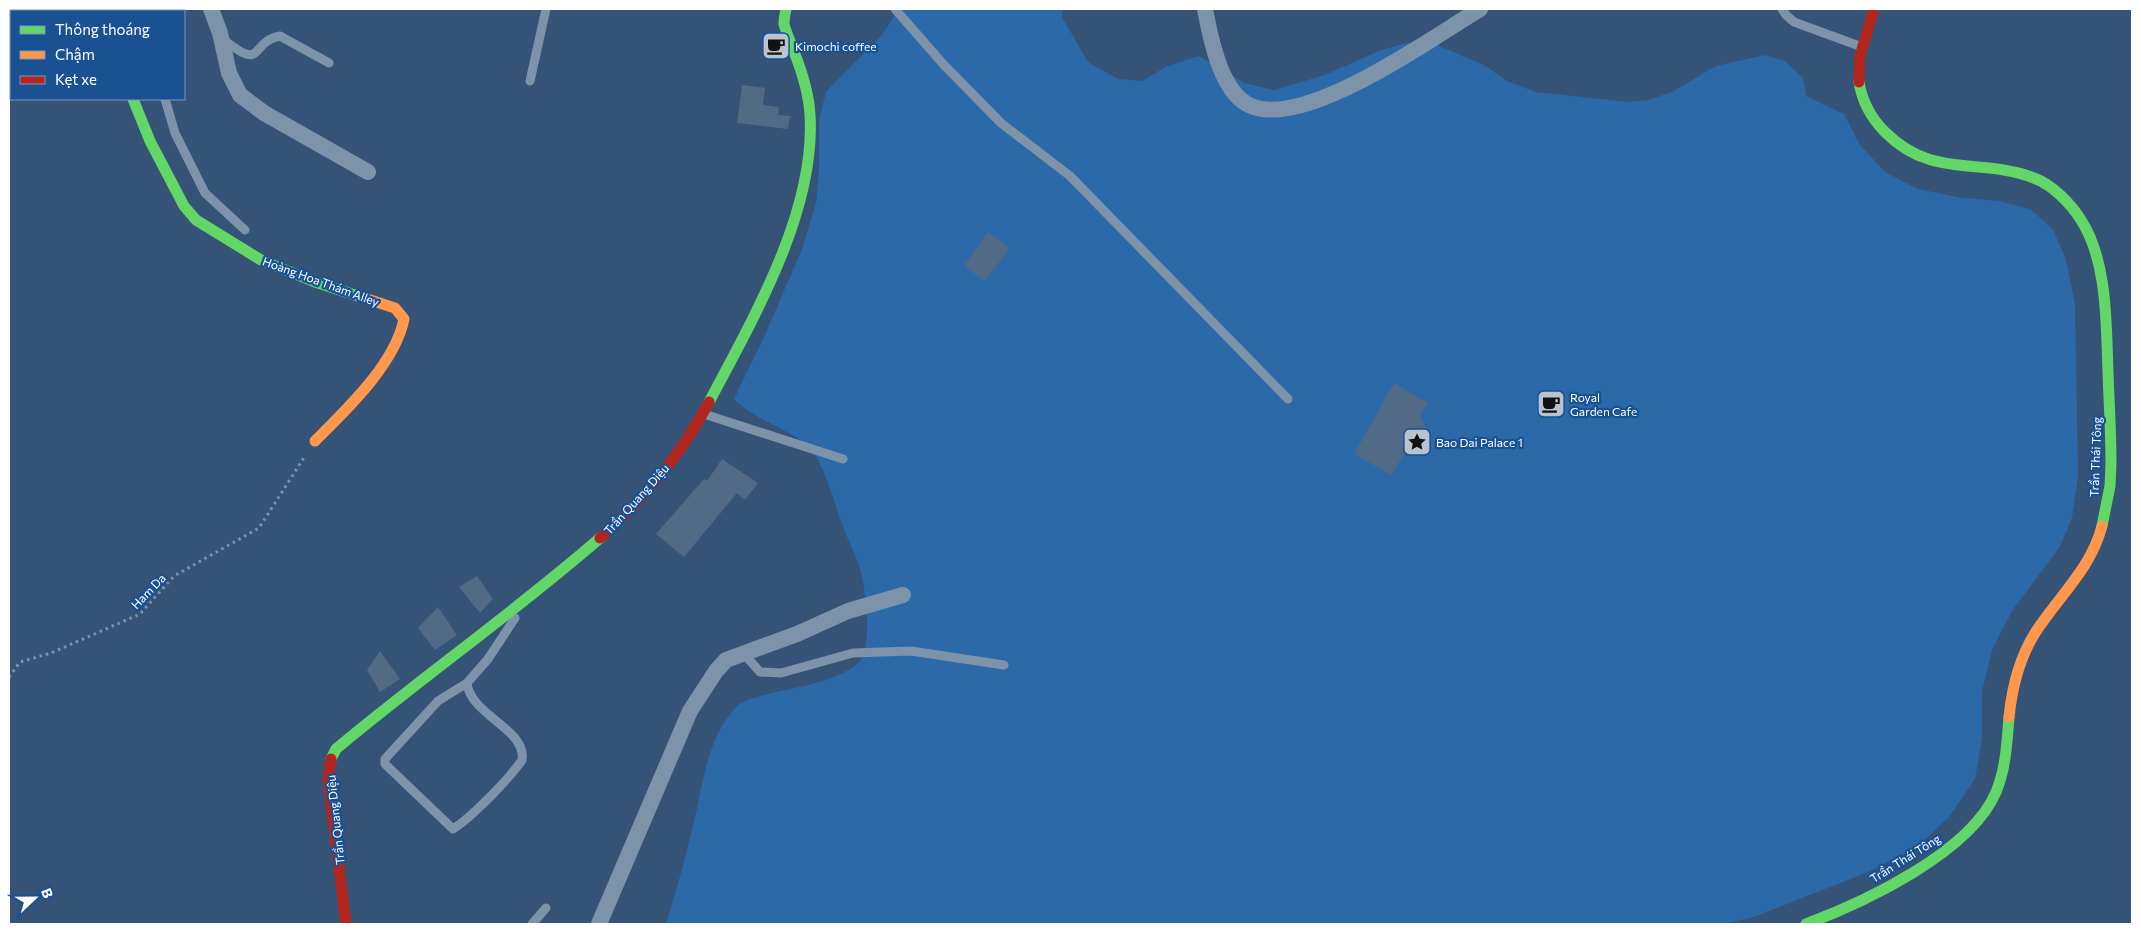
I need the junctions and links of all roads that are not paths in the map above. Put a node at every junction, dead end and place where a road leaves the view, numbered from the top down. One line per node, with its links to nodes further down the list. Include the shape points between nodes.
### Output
1 (211, 9): 9 (street)
2 (546, 9): 12 (lane)
3 (786, 9): 18 (street, Trần Quang Diệu, via 784,23 800,68 810,114 809,158 785,245 748,329)
4 (895, 9): 17 (lane, via 1001,123 1070,176)
5 (1205, 9): 6 (street, via 1210,41 1229,84 1246,104 1261,109 1290,107 1328,96 1402,59)
6 (1480, 9)
7 (1782, 9): 10 (lane, via 1794,22)
8 (1874, 9): 10 (street, Trần Thái Tông)
9 (221, 38): 11 (lane, via 248,56 256,54 269,39 280,36); 15 (street, via 229,73 240,95 264,113)
10 (1862, 47): 30 (street, Trần Thái Tông, via 1857,82 1862,100 1886,134 1904,150 1921,159 1945,164 2030,176 2052,188 2081,220 2097,258 2107,320 2112,427 2110,477 2104,521 2093,552 2081,576 2037,631 2022,660 2008,722 2006,760 1998,788 1987,808 1961,839 1927,863 1858,903)
11 (329, 63)
12 (530, 81)
13 (133, 100): 19 (street, Hoàng Hoa Thám Alley, via 150,141 184,206 196,220 261,260 315,282 395,308 404,319 403,329 389,357 343,413)
14 (165, 100): 16 (lane, via 175,133 206,193)
15 (368, 172)
16 (245, 230)
17 (1288, 399)
18 (703, 414): 20 (lane); 22 (street, Trần Quang Diệu, via 662,473 617,523)
19 (315, 441)
20 (843, 459)
21 (904, 595): 23 (street, via 848,611)
22 (528, 597): 25 (lane, via 488,658); 27 (street, Trần Quang Diệu, via 336,749 328,780)
23 (744, 654): 24 (lane, via 760,672 781,673 853,653 911,651); 29 (street, via 726,660 690,711)
24 (1004, 665)
25 (467, 683): 25 (lane, via 474,702 510,734 523,754 513,770 453,829 385,764 385,759 438,701)
26 (546, 908): 28 (lane)
27 (346, 924)
28 (532, 924)
29 (599, 924)
30 (1806, 924)

